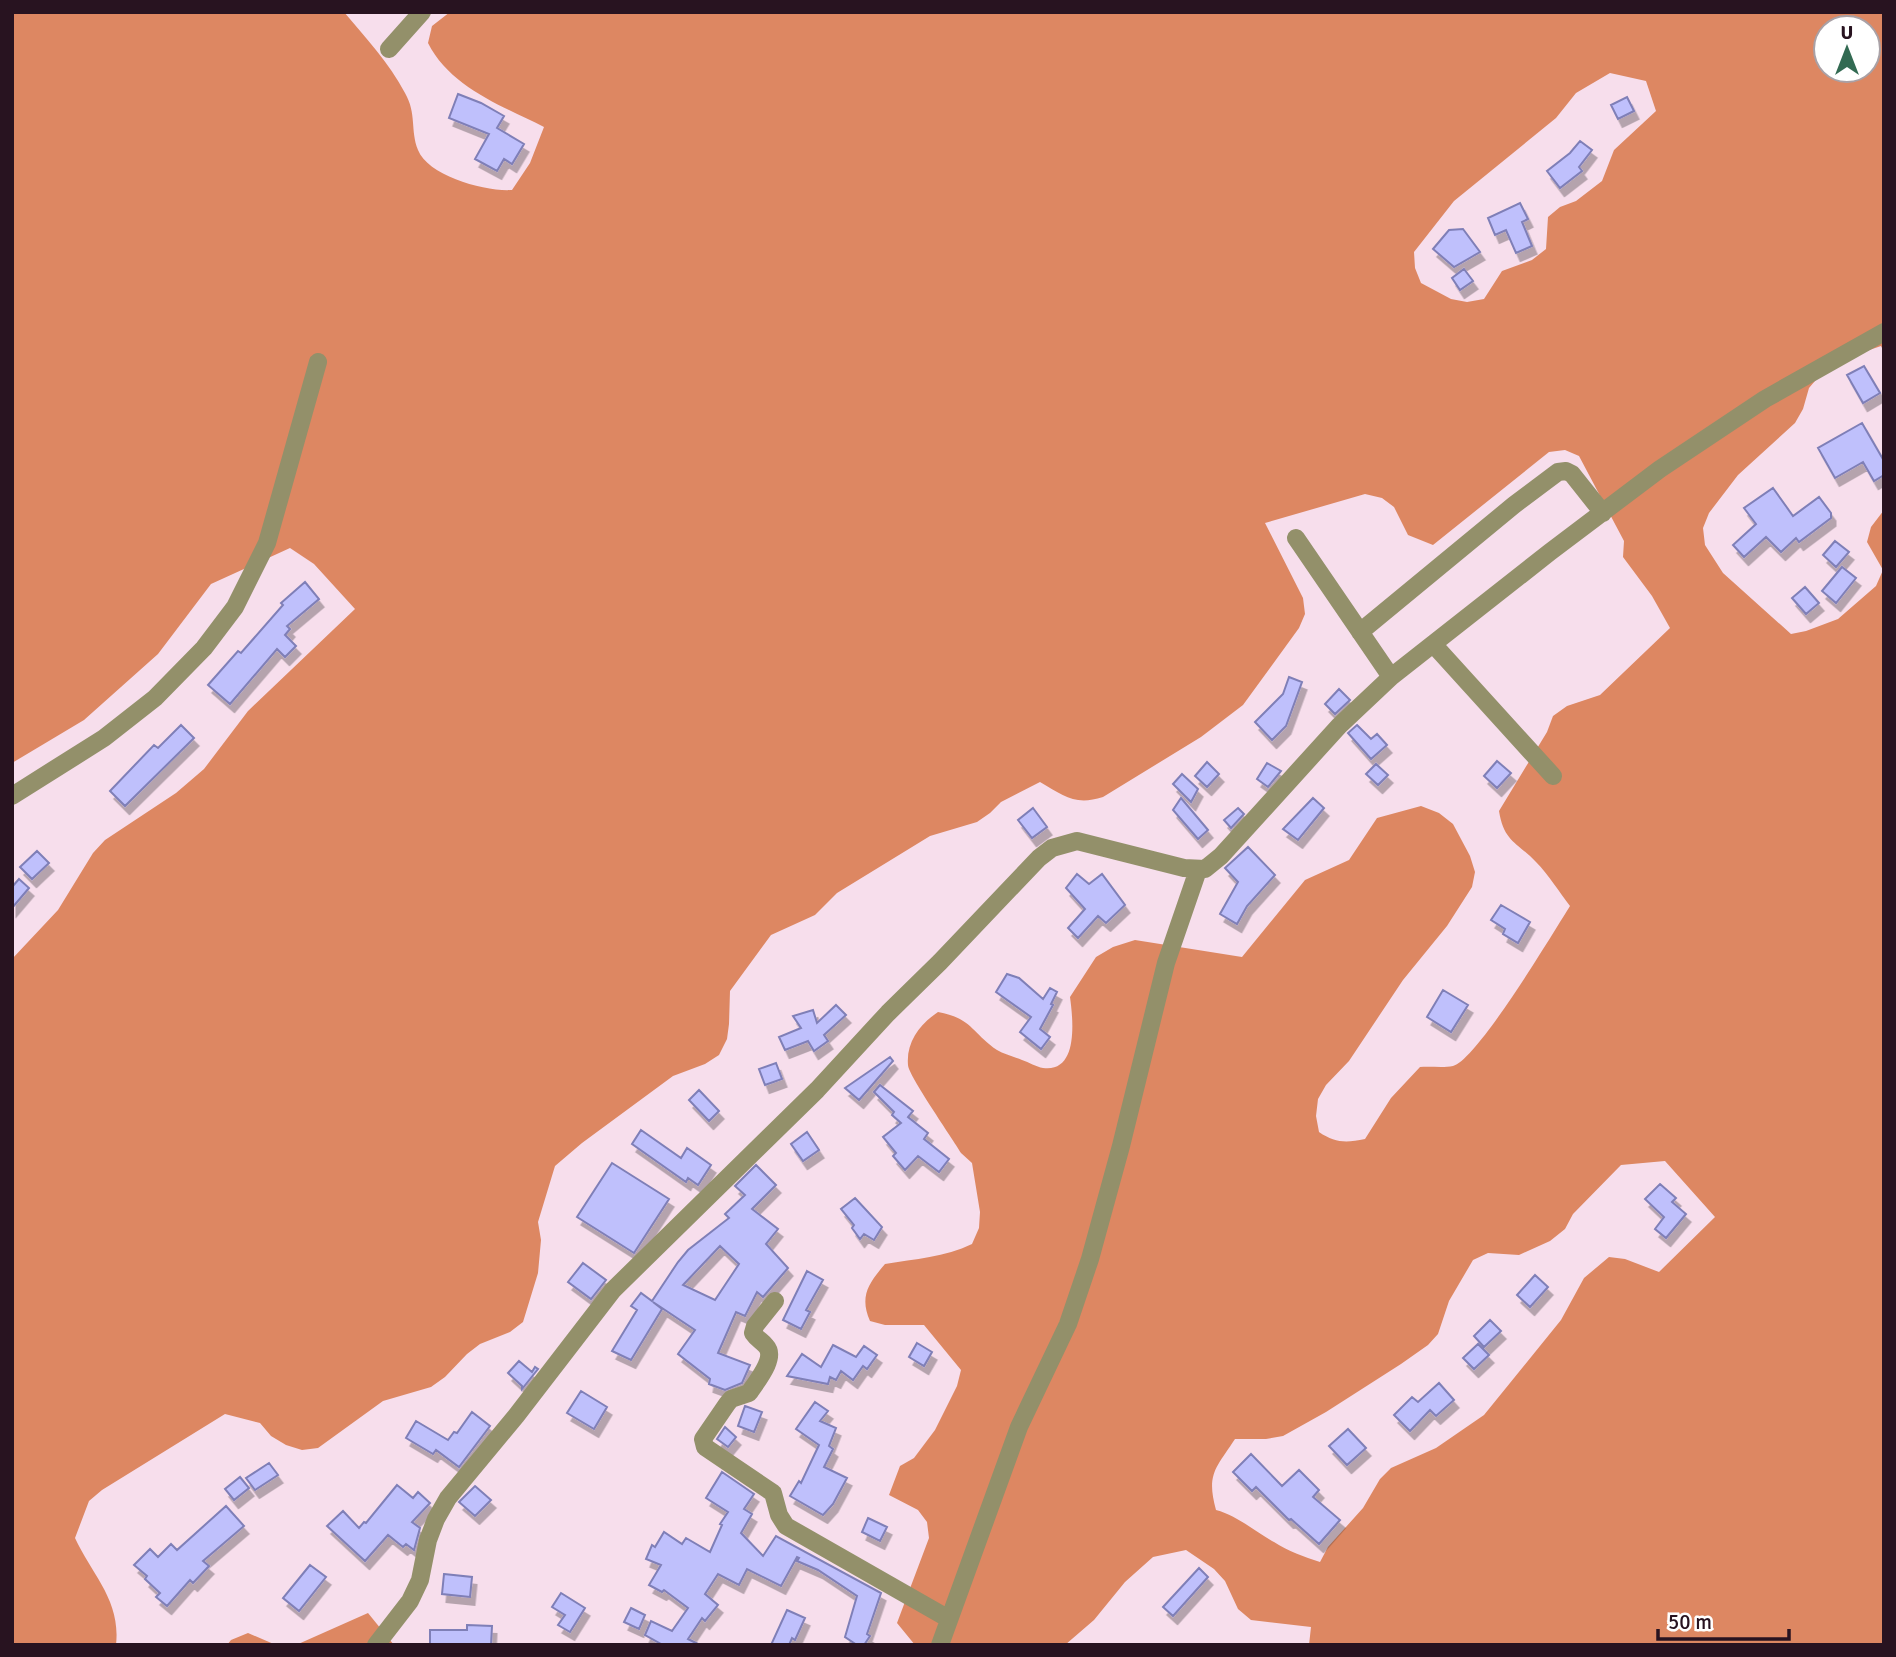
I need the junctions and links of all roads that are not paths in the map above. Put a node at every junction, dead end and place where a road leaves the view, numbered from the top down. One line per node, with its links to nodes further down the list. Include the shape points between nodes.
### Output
1 (422, 12): 2 (street)
2 (389, 49)
3 (1884, 332): 5 (street, via 1765,399)
4 (318, 362): 11 (street, via 267,544 235,607 204,648 155,698 103,738)
5 (1603, 513): 7 (street, via 1572,474 1558,472); 8 (street)
6 (1296, 538): 7 (street)
7 (1360, 632): 9 (street)
8 (1434, 645): 9 (street); 10 (street)
9 (1391, 677): 12 (street, via 1339,726 1235,843 1211,865)
10 (1553, 776)
11 (12, 796)
12 (1198, 870): 14 (street, via 1166,963 1090,1259 1068,1324 1019,1427); 15 (street, via 1077,841 1052,848 1039,858 817,1090 613,1290 448,1498 428,1540 420,1580 410,1601)
13 (775, 1301): 14 (street, via 753,1333 769,1348 767,1364 749,1394 727,1404 703,1439 705,1447 774,1493 786,1526)
14 (949, 1619): 16 (street)
15 (376, 1645)
16 (940, 1645)

